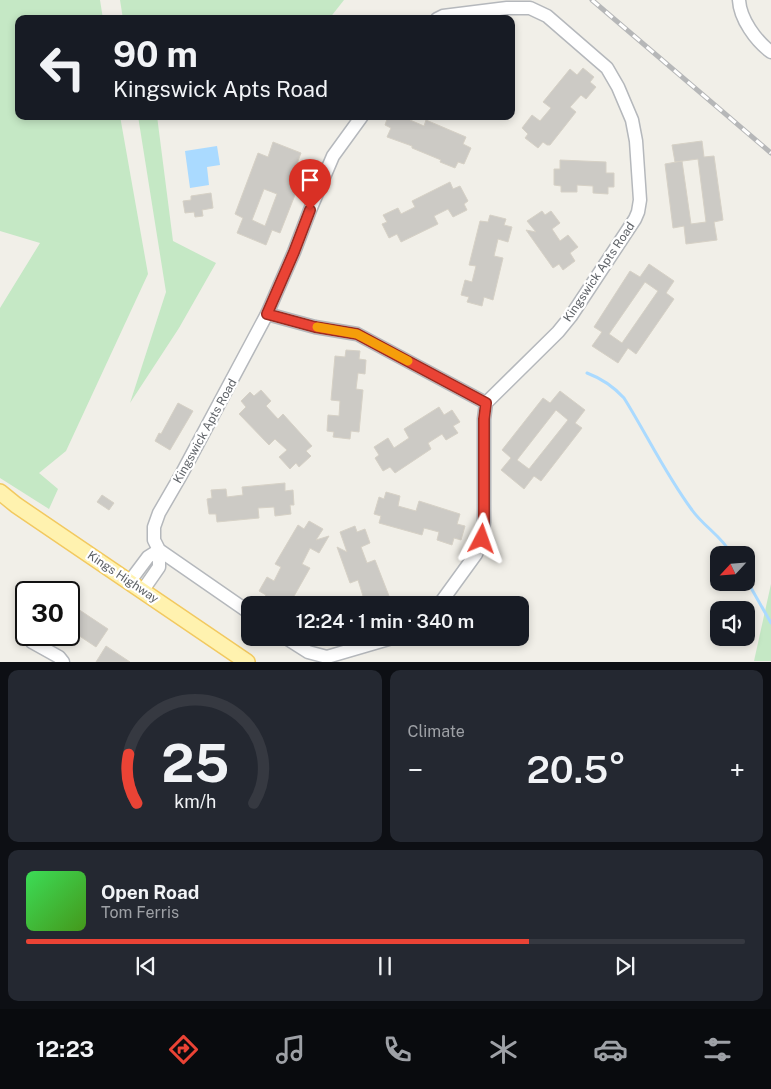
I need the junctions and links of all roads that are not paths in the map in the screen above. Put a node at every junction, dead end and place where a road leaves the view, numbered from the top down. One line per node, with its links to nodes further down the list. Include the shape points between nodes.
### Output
1 (739, 0): 3 (street, via 748,26)
2 (451, 15): 6 (street, Kingswick Apts Road, via 530,8 547,16 606,68 632,120 636,141 640,200 635,219 571,316)
3 (771, 52)
4 (359, 120): 5 (street, Kingswick Apts Road, via 333,156)
5 (267, 314): 6 (street, via 357,334); 8 (street, Kingswick Apts Road, via 159,513 154,540)
6 (486, 403): 11 (street, via 482,539 476,554)
7 (0, 492): 9 (main road, Kings Highway)
8 (159, 550): 9 (street, via 148,557); 10 (street, Kingswick Apts Road, via 159,567); 12 (street)
9 (130, 581): 10 (main road, Kings Highway)
10 (143, 590): 17 (main road, Kings Highway)
11 (446, 596)
12 (241, 607)
13 (39, 646): 16 (street)
14 (299, 646): 15 (street, via 327,657)
15 (365, 646)
16 (63, 662)
17 (247, 662)

